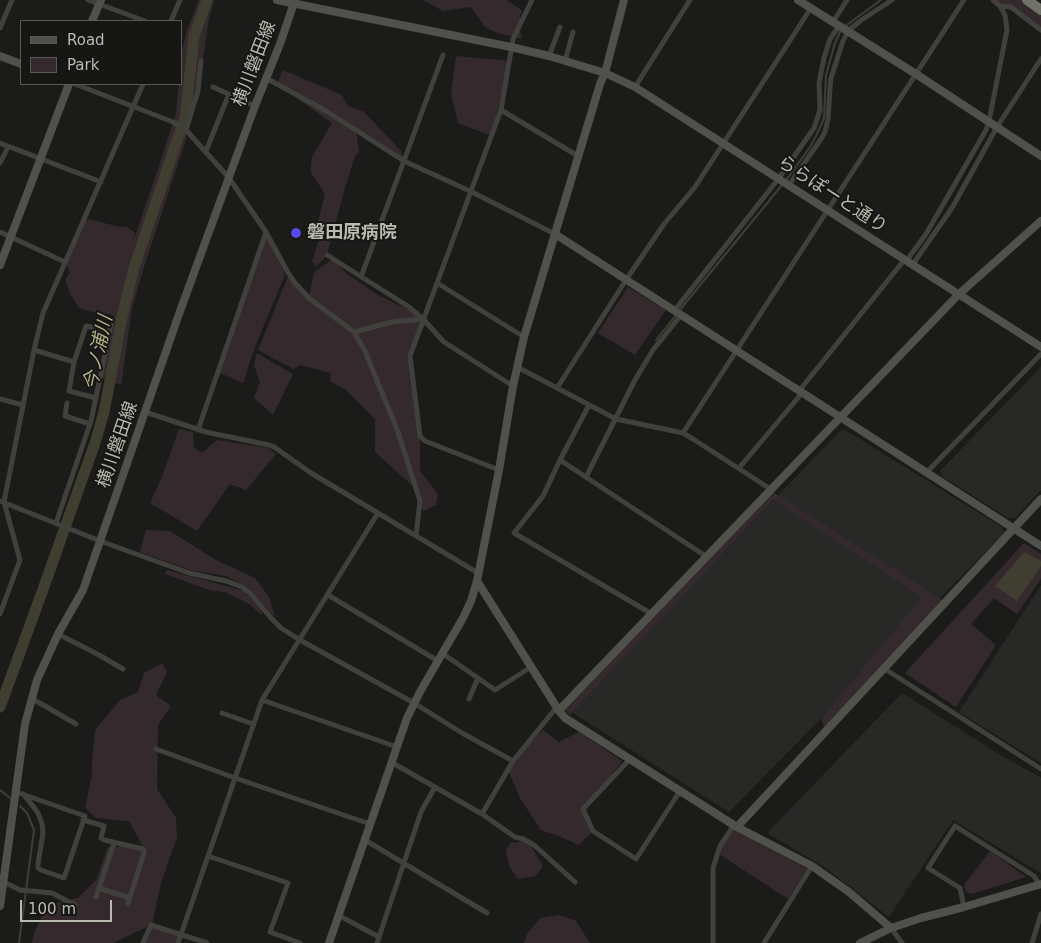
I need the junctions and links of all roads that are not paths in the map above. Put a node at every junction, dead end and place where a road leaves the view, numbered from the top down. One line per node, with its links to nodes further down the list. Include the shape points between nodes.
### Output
1 (12, 0): 24 (street)
2 (88, 0): 14 (street)
3 (180, 0): 21 (street)
4 (277, 0): 15 (street)
5 (532, 0): 28 (street)
6 (624, 0): 36 (street)
7 (690, 0): 42 (street)
8 (798, 0): 17 (street)
9 (847, 0): 22 (street)
10 (892, 0): 27 (street, via 860,20)
11 (964, 0): 37 (street)
12 (993, 0): 16 (street)
13 (1027, 0): 18 (highway)
14 (100, 2): 19 (street); 20 (street)
15 (294, 2): 28 (street); 38 (street, 横川磐田線)
16 (1000, 6): 25 (street, via 1011,7); 48 (street, via 1007,30)
17 (812, 8): 22 (street); 52 (street)
18 (1041, 10)
19 (92, 20)
20 (143, 20)
21 (171, 20)
22 (836, 24): 27 (street); 61 (street, via 819,83 818,119)
23 (560, 27): 31 (street)
24 (0, 28)
25 (1041, 30)
26 (573, 32): 34 (street)
27 (848, 32): 37 (street); 63 (street, via 831,78 825,132)
28 (512, 47): 31 (street, ららぽーと通り); 47 (street)
29 (443, 55): 58 (street)
30 (0, 56): 35 (street)
31 (549, 56): 34 (street, ららぽーと通り)
32 (1041, 59): 49 (street)
33 (201, 61): 50 (street, via 198,91)
34 (565, 61): 36 (street, ららぽーと通り)
35 (20, 64)
36 (605, 73): 42 (street, ららぽーと通り); 55 (street)
37 (916, 74): 48 (street); 65 (street)
38 (266, 78): 46 (street, 横川磐田線); 58 (street, via 326,111)
39 (69, 85): 57 (street)
40 (79, 85): 45 (street)
41 (143, 85): 45 (street)
42 (635, 86): 52 (street, ららぽーと通り)
43 (213, 87): 44 (street)
44 (229, 94): 46 (street); 54 (street)
45 (133, 106): 50 (street); 62 (street)
46 (255, 106): 60 (street, 横川磐田線)
47 (501, 110): 55 (street); 64 (street)
48 (989, 122): 49 (street); 72 (street)
49 (997, 127): 56 (street); 72 (street, via 952,208)
50 (186, 130): 54 (street)
51 (0, 143): 53 (street)
52 (724, 143): 61 (street, ららぽーと通り); 76 (street)
53 (8, 146): 57 (street); 59 (street)
54 (206, 151): 60 (street)
55 (578, 156): 69 (street)
56 (1041, 156)
57 (40, 158): 62 (street); 70 (street)
58 (404, 161): 64 (street); 75 (street)
59 (0, 163)
60 (230, 178): 68 (street); 97 (street, 横川磐田線)
61 (779, 178): 63 (street, ららぽーと通り); 79 (street)
62 (101, 182): 73 (street)
63 (789, 185): 65 (street, ららぽーと通り)
64 (472, 192): 69 (street); 77 (street)
65 (828, 210): 72 (street, ららぽーと通り); 85 (street)
66 (1041, 220): 78 (street)
67 (0, 232): 70 (street)
68 (266, 232): 81 (street, via 295,283 310,299); 101 (street)
69 (555, 234): 76 (street); 82 (street)
70 (11, 236): 73 (street); 74 (street)
71 (327, 255): 75 (street)
72 (908, 261): 78 (street, ららぽーと通り); 91 (street)
73 (65, 262): 84 (street, via 43,313)
74 (0, 265)
75 (361, 277): 80 (street)
76 (626, 280): 79 (street); 90 (street)
77 (437, 283): 80 (street); 82 (street)
78 (958, 295): 83 (street, ららぽーと通り); 98 (street)
79 (678, 313): 85 (street); 99 (street, via 635,380)
80 (423, 319): 81 (street, via 392,322); 89 (street, via 444,342); 105 (street, via 410,356 420,436 425,441)
81 (354, 332): 114 (street, via 398,432 418,494)
82 (524, 337): 88 (street)
83 (1041, 347)
84 (34, 350): 87 (street); 95 (street)
85 (737, 351): 91 (street); 102 (street)
86 (1041, 354): 106 (street)
87 (74, 362): 92 (street, via 69,391); 92 (street, via 86,326 110,328)
88 (517, 367): 89 (street); 90 (street)
89 (513, 386): 105 (street)
90 (557, 388): 96 (street)
91 (800, 392): 98 (street); 104 (street)
92 (96, 398): 100 (street)
93 (0, 399): 95 (street)
94 (67, 404): 100 (street, via 65,416)
95 (23, 405): 110 (street)
96 (589, 405): 99 (street); 103 (street)
97 (145, 412): 101 (street); 115 (street, 横川磐田線)
98 (841, 418): 106 (street); 108 (street)
99 (616, 419): 102 (street); 107 (street)
100 (90, 424): 112 (street)
101 (198, 430): 111 (street, via 274,447)
102 (683, 433): 104 (street)
103 (560, 460): 107 (street); 121 (street, via 543,496 514,533)
104 (739, 468): 108 (street)
105 (500, 470): 118 (street)
106 (926, 472): 113 (street)
107 (586, 477): 117 (street)
108 (772, 490): 117 (street)
109 (1041, 499): 113 (street)
110 (2, 501): 112 (street); 120 (street, via 20,560)
111 (378, 513): 114 (street); 119 (street)
112 (57, 523): 115 (street)
113 (1014, 529): 116 (street); 128 (street)
114 (416, 536): 118 (street)
115 (100, 541): 122 (street, 横川磐田線, via 83,590); 123 (street, via 189,573 242,586 281,628)
116 (1041, 546)
117 (707, 557): 121 (street)
118 (478, 577): 124 (street, via 471,601); 126 (street)
119 (328, 595): 123 (street); 125 (street)
120 (0, 614)
121 (652, 614): 134 (street)
122 (58, 634): 127 (street); 130 (street, 横川磐田線)
123 (300, 640): 132 (street); 133 (street)
124 (442, 654): 125 (street); 129 (street)
125 (438, 661): 133 (street)
126 (531, 667): 129 (street, via 495,690); 134 (street)
127 (123, 669)
128 (885, 669): 143 (street); 151 (street)
129 (478, 678): 131 (street)
130 (31, 698): 136 (street); 147 (street, 横川磐田線, via 25,724)
131 (469, 699)
132 (262, 700): 137 (street); 138 (street)
133 (414, 703): 138 (street); 141 (street)
134 (558, 710): 140 (street, via 565,718); 141 (street)
135 (222, 713): 137 (street)
136 (76, 724)
137 (253, 724): 144 (street)
138 (397, 747): 142 (street)
139 (156, 749): 144 (street)
140 (630, 759): 146 (street); 146 (street, via 583,809 593,831 636,859)
141 (513, 761): 148 (street)
142 (391, 762): 145 (street); 150 (street)
143 (1041, 769)
144 (235, 778): 150 (street); 154 (street)
145 (435, 787): 148 (street); 156 (street, via 420,812)
146 (680, 791): 151 (street)
147 (19, 793): 149 (street, via 85,816); 149 (street, via 38,813 42,824 38,864 41,870 64,878); 155 (street, 横川磐田線)
148 (482, 814): 159 (street, via 515,837 534,845)
149 (84, 820): 153 (street, via 104,826 102,838)
150 (370, 824): 152 (street)
151 (736, 826): 157 (street); 177 (street, via 720,846 713,868)
152 (364, 840): 156 (street); 168 (street)
153 (114, 843): 161 (street); 161 (street, via 144,851 129,900)
154 (208, 856): 170 (street); 175 (street, via 288,883 270,932)
155 (3, 862): 158 (street, 横川磐田線)
156 (403, 862): 166 (street); 171 (street)
157 (812, 866): 169 (street); 178 (street)
158 (4, 882): 163 (street, via 20,890 52,893); 164 (street, 横川磐田線)
159 (576, 882)
160 (1040, 884): 165 (street); 165 (street, via 1034,876 955,826 928,868 960,888)
161 (99, 888): 162 (street)
162 (96, 897)
163 (74, 905)
164 (0, 906)
165 (964, 907): 169 (street)
166 (487, 913)
167 (1041, 914): 181 (street)
168 (338, 915): 171 (street); 176 (street)
169 (891, 928): 179 (street); 180 (street)
170 (181, 934): 172 (street, via 152,925); 173 (street); 174 (street)
171 (378, 940)
172 (143, 943)
173 (178, 943)
174 (207, 943)
175 (300, 943)
176 (329, 943)
177 (713, 943)
178 (764, 943)
179 (860, 943)
180 (902, 943)
181 (1032, 943)

